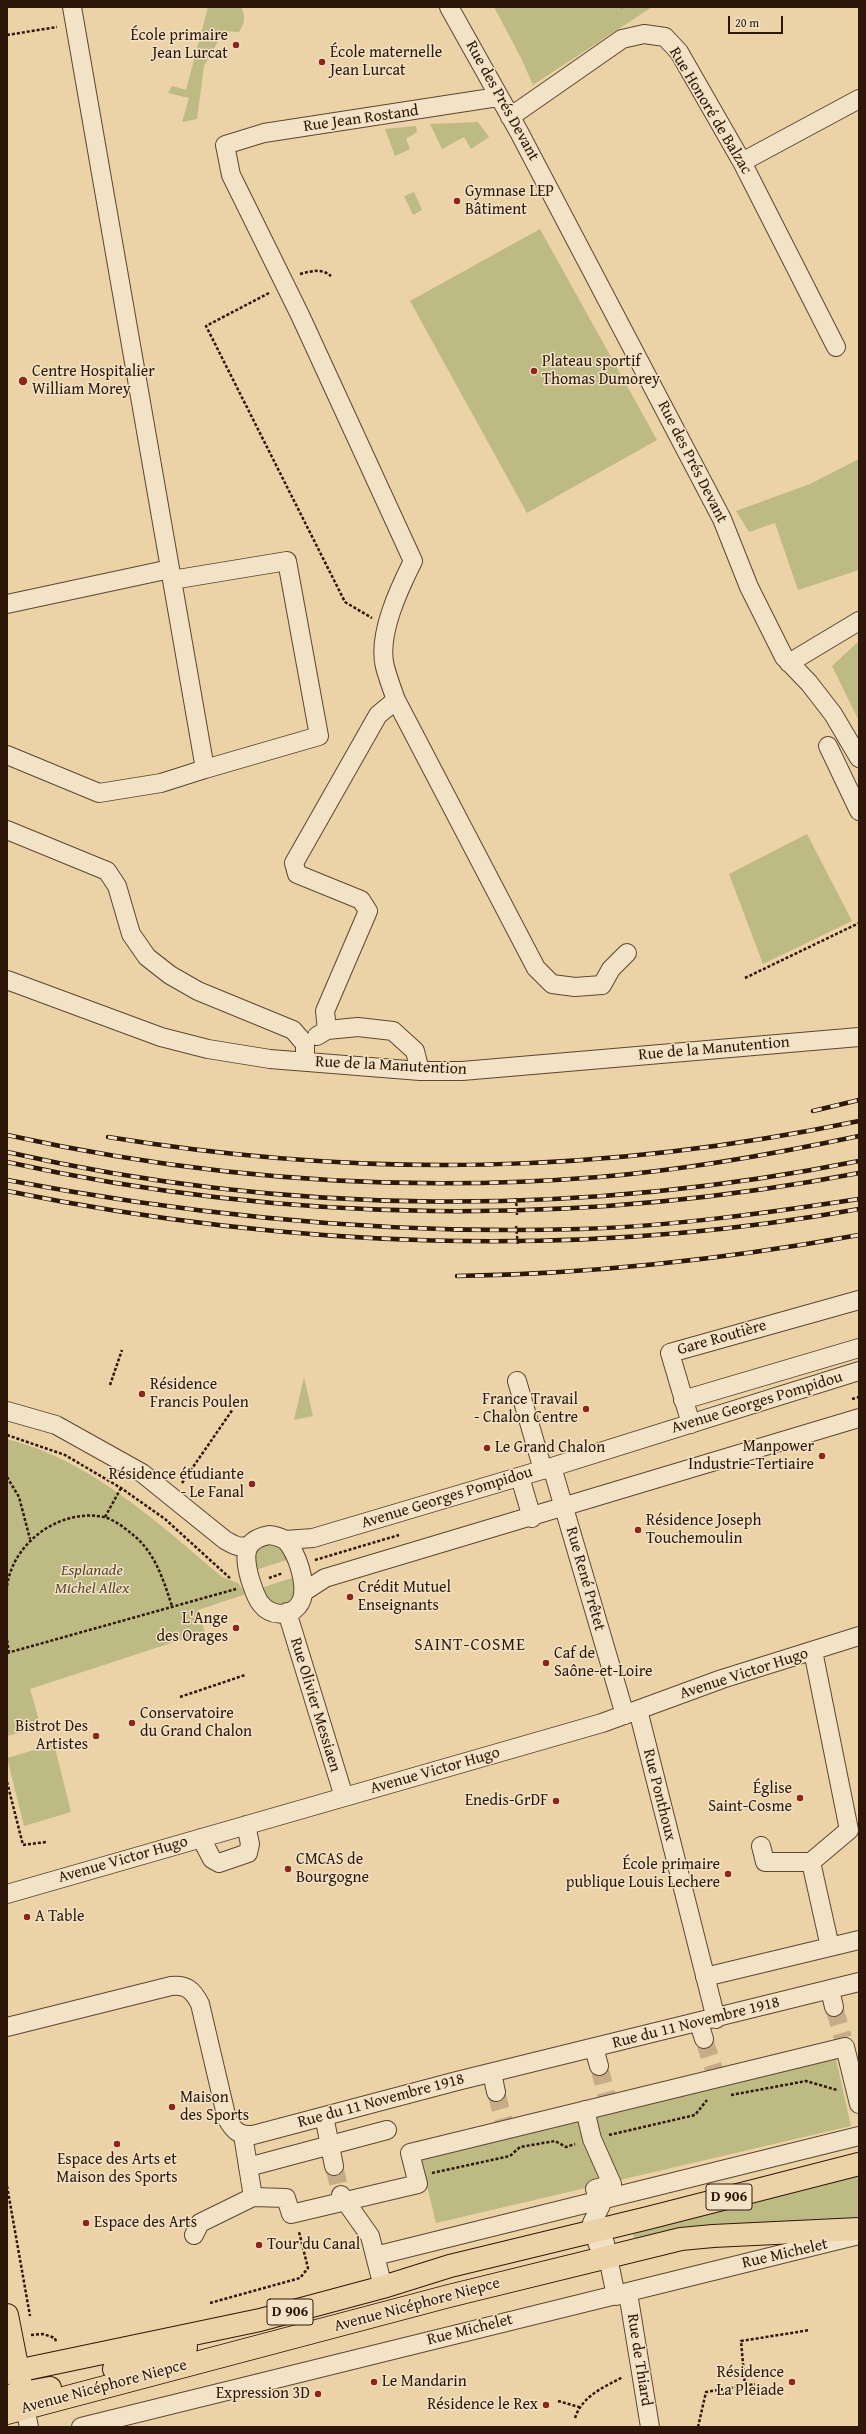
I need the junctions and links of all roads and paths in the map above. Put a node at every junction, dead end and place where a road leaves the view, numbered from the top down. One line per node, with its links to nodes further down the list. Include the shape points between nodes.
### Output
1 (450, 7): 4 (street, Rue des Prés Devant)
2 (74, 15): 3 (path); 11 (street)
3 (7, 35)
4 (498, 97): 6 (street, Rue des Prés Devant); 9 (street, Rue Jean Rostand, via 264,133 225,146 231,174)
5 (859, 99): 7 (street)
6 (510, 117): 7 (street, Rue Honoré de Balzac, via 622,39 644,34 665,37 679,52); 15 (street, Rue des Prés Devant, via 722,519 749,587)
7 (742, 162): 10 (street, Rue Honoré de Balzac)
8 (331, 276): 9 (path, via 325,271 316,270)
9 (284, 282): 14 (street, via 413,561 394,598); 14 (path, via 206,326 345,602)
10 (836, 347)
11 (171, 575): 12 (street); 20 (street); 20 (street, via 287,561 319,736)
12 (7, 604)
13 (859, 620): 15 (street)
14 (388, 628): 16 (street, via 383,647 385,666)
15 (788, 663): 19 (street, Rue des Prés Devant, via 809,683 833,714)
16 (396, 700): 24 (street, via 536,968 552,984 575,987 602,985 611,969); 27 (street, via 378,715 294,863 297,874 361,900 368,911 325,1011)
17 (828, 746): 21 (street)
18 (7, 754): 20 (street, via 99,793 161,783)
19 (859, 756)
20 (205, 769)
21 (859, 811)
22 (7, 830): 29 (street, via 107,871 117,886 131,934 147,957 170,975 198,991 293,1030)
23 (859, 923): 25 (path)
24 (628, 953)
25 (744, 978)
26 (7, 980): 30 (street, Rue de la Manutention, via 161,1037 208,1049)
27 (326, 1030): 29 (street); 31 (street, via 358,1027 392,1031 415,1051)
28 (859, 1037): 31 (street, Rue de la Manutention, via 462,1071)
29 (305, 1044): 30 (street)
30 (305, 1062): 31 (street, Rue de la Manutention)
31 (420, 1071)
32 (516, 1198): 33 (path)
33 (517, 1215)
34 (516, 1226): 35 (path)
35 (518, 1245)
36 (859, 1300): 42 (street, Gare Routière, via 670,1353)
37 (859, 1348): 42 (street)
38 (122, 1350): 41 (path)
39 (859, 1371): 46 (street, Avenue Georges Pompidou)
40 (517, 1381): 47 (street, Rue René Prêtet)
41 (110, 1385)
42 (683, 1400): 46 (street)
43 (233, 1409): 51 (path)
44 (7, 1411): 51 (street, via 56,1425 142,1473)
45 (859, 1418): 52 (street)
46 (691, 1424): 47 (street, Avenue Georges Pompidou)
47 (548, 1468): 49 (street, Avenue Georges Pompidou); 52 (street, Rue René Prêtet)
48 (7, 1477): 55 (path, via 19,1497)
49 (520, 1477): 54 (street); 56 (street, Avenue Georges Pompidou, via 314,1538)
50 (121, 1488): 53 (path)
51 (173, 1496): 57 (street, via 225,1540 244,1548)
52 (565, 1508): 54 (street); 69 (street, Rue René Prêtet)
53 (105, 1517): 55 (path, via 69,1519); 61 (path, via 133,1534 148,1550 160,1572)
54 (532, 1518): 60 (street, via 325,1578)
55 (30, 1539): 58 (path, via 17,1555)
56 (285, 1540): 57 (street, via 269,1535 256,1539); 60 (street, via 290,1546)
57 (250, 1545): 62 (street, via 245,1561 260,1604 275,1613)
58 (7, 1586)
59 (238, 1588): 61 (path)
60 (305, 1591): 62 (street, via 298,1606)
61 (172, 1606): 66 (path)
62 (287, 1612): 71 (street, Rue Olivier Messiaen)
63 (859, 1636): 65 (street, Avenue Victor Hugo)
64 (7, 1640): 66 (path)
65 (813, 1651): 69 (street, Avenue Victor Hugo, via 722,1679); 76 (street, via 850,1830)
66 (8, 1653)
67 (246, 1675): 68 (path)
68 (180, 1696)
69 (632, 1712): 71 (street, Avenue Victor Hugo); 80 (street, Rue Ponthoux)
70 (7, 1782): 74 (path, via 23,1845)
71 (344, 1797): 72 (street, Avenue Victor Hugo)
72 (246, 1825): 73 (street, Avenue Victor Hugo); 73 (street, via 250,1844 248,1853 219,1864 212,1859)
73 (201, 1838): 77 (street, Avenue Victor Hugo)
74 (46, 1842)
75 (760, 1846): 76 (street, via 765,1862)
76 (811, 1862): 79 (street)
77 (7, 1894)
78 (859, 1940): 79 (street)
79 (830, 1947): 80 (street)
80 (706, 1977): 85 (street, Rue Ponthoux)
81 (859, 1982): 82 (street, Rue du 11 Novembre 1918)
82 (830, 1990): 83 (street); 85 (street, Rue du 11 Novembre 1918)
83 (834, 2007)
84 (7, 2027): 96 (street, via 170,1986 180,1985 189,1988 200,2004 226,2119 234,2130)
85 (707, 2027): 86 (street, Rue du 11 Novembre 1918)
86 (594, 2048): 87 (street); 88 (street, Rue du 11 Novembre 1918)
87 (599, 2066)
88 (492, 2073): 89 (street); 94 (street, Rue du 11 Novembre 1918)
89 (496, 2092)
90 (723, 2096): 92 (path, via 806,2081)
91 (715, 2098): 98 (path, via 708,2099 695,2115)
92 (858, 2100): 93 (street, via 844,2042 608,2100)
93 (585, 2110): 98 (street); 103 (street, via 505,2126 410,2153)
94 (324, 2116): 96 (street, Rue du 11 Novembre 1918, via 253,2135); 99 (street)
95 (387, 2130): 99 (street)
96 (243, 2135): 102 (street)
97 (859, 2136): 107 (street)
98 (592, 2139): 103 (path, via 566,2147 555,2141 520,2146 510,2156); 107 (street, via 612,2184 596,2188)
99 (331, 2145): 101 (street); 102 (street)
100 (859, 2164): 109 (main road, Avenue Nicéphore Niepce / D 906)
101 (334, 2166)
102 (248, 2167): 105 (street)
103 (416, 2176): 106 (street, via 418,2184)
104 (7, 2186): 119 (path)
105 (253, 2197): 106 (street, via 286,2198 291,2214); 111 (street, via 200,2223)
106 (344, 2199): 113 (street, via 370,2236)
107 (598, 2201): 109 (street, via 601,2206 592,2223); 113 (street)
108 (859, 2229): 114 (main road, Avenue Nicéphore Niepce / D 906, via 681,2239)
109 (594, 2230): 114 (street, via 598,2245 605,2243); 115 (main road, Avenue Nicéphore Niepce / D 906, via 450,2266)
110 (299, 2232): 117 (path, via 308,2268 300,2278)
111 (194, 2235)
112 (859, 2235): 116 (street, Rue Michelet)
113 (375, 2256): 115 (street)
114 (608, 2256): 116 (street, Rue de Thiard); 130 (main road, Avenue Nicéphore Niepce / D 906)
115 (383, 2287): 120 (main road, Avenue Nicéphore Niepce / D 906)
116 (622, 2294): 125 (street, Rue de Thiard); 132 (street, Rue Michelet)
117 (210, 2303)
118 (7, 2315): 124 (main road)
119 (30, 2317)
120 (260, 2320): 124 (main road, Avenue Nicéphore Niepce / D 906); 130 (main road, Avenue Nicéphore Niepce, via 168,2354 60,2386)
121 (31, 2330): 123 (path)
122 (810, 2330): 127 (path, via 741,2341)
123 (31, 2335)
124 (13, 2372): 130 (main road)
125 (641, 2375): 129 (path, via 626,2376 597,2391); 133 (street, Rue de Thiard)
126 (756, 2384): 127 (path)
127 (745, 2386): 134 (path, via 706,2392)
128 (558, 2402): 129 (path)
129 (579, 2407): 131 (path)
130 (18, 2408)
131 (575, 2418)
132 (81, 2427)
133 (650, 2427)
134 (698, 2427)

